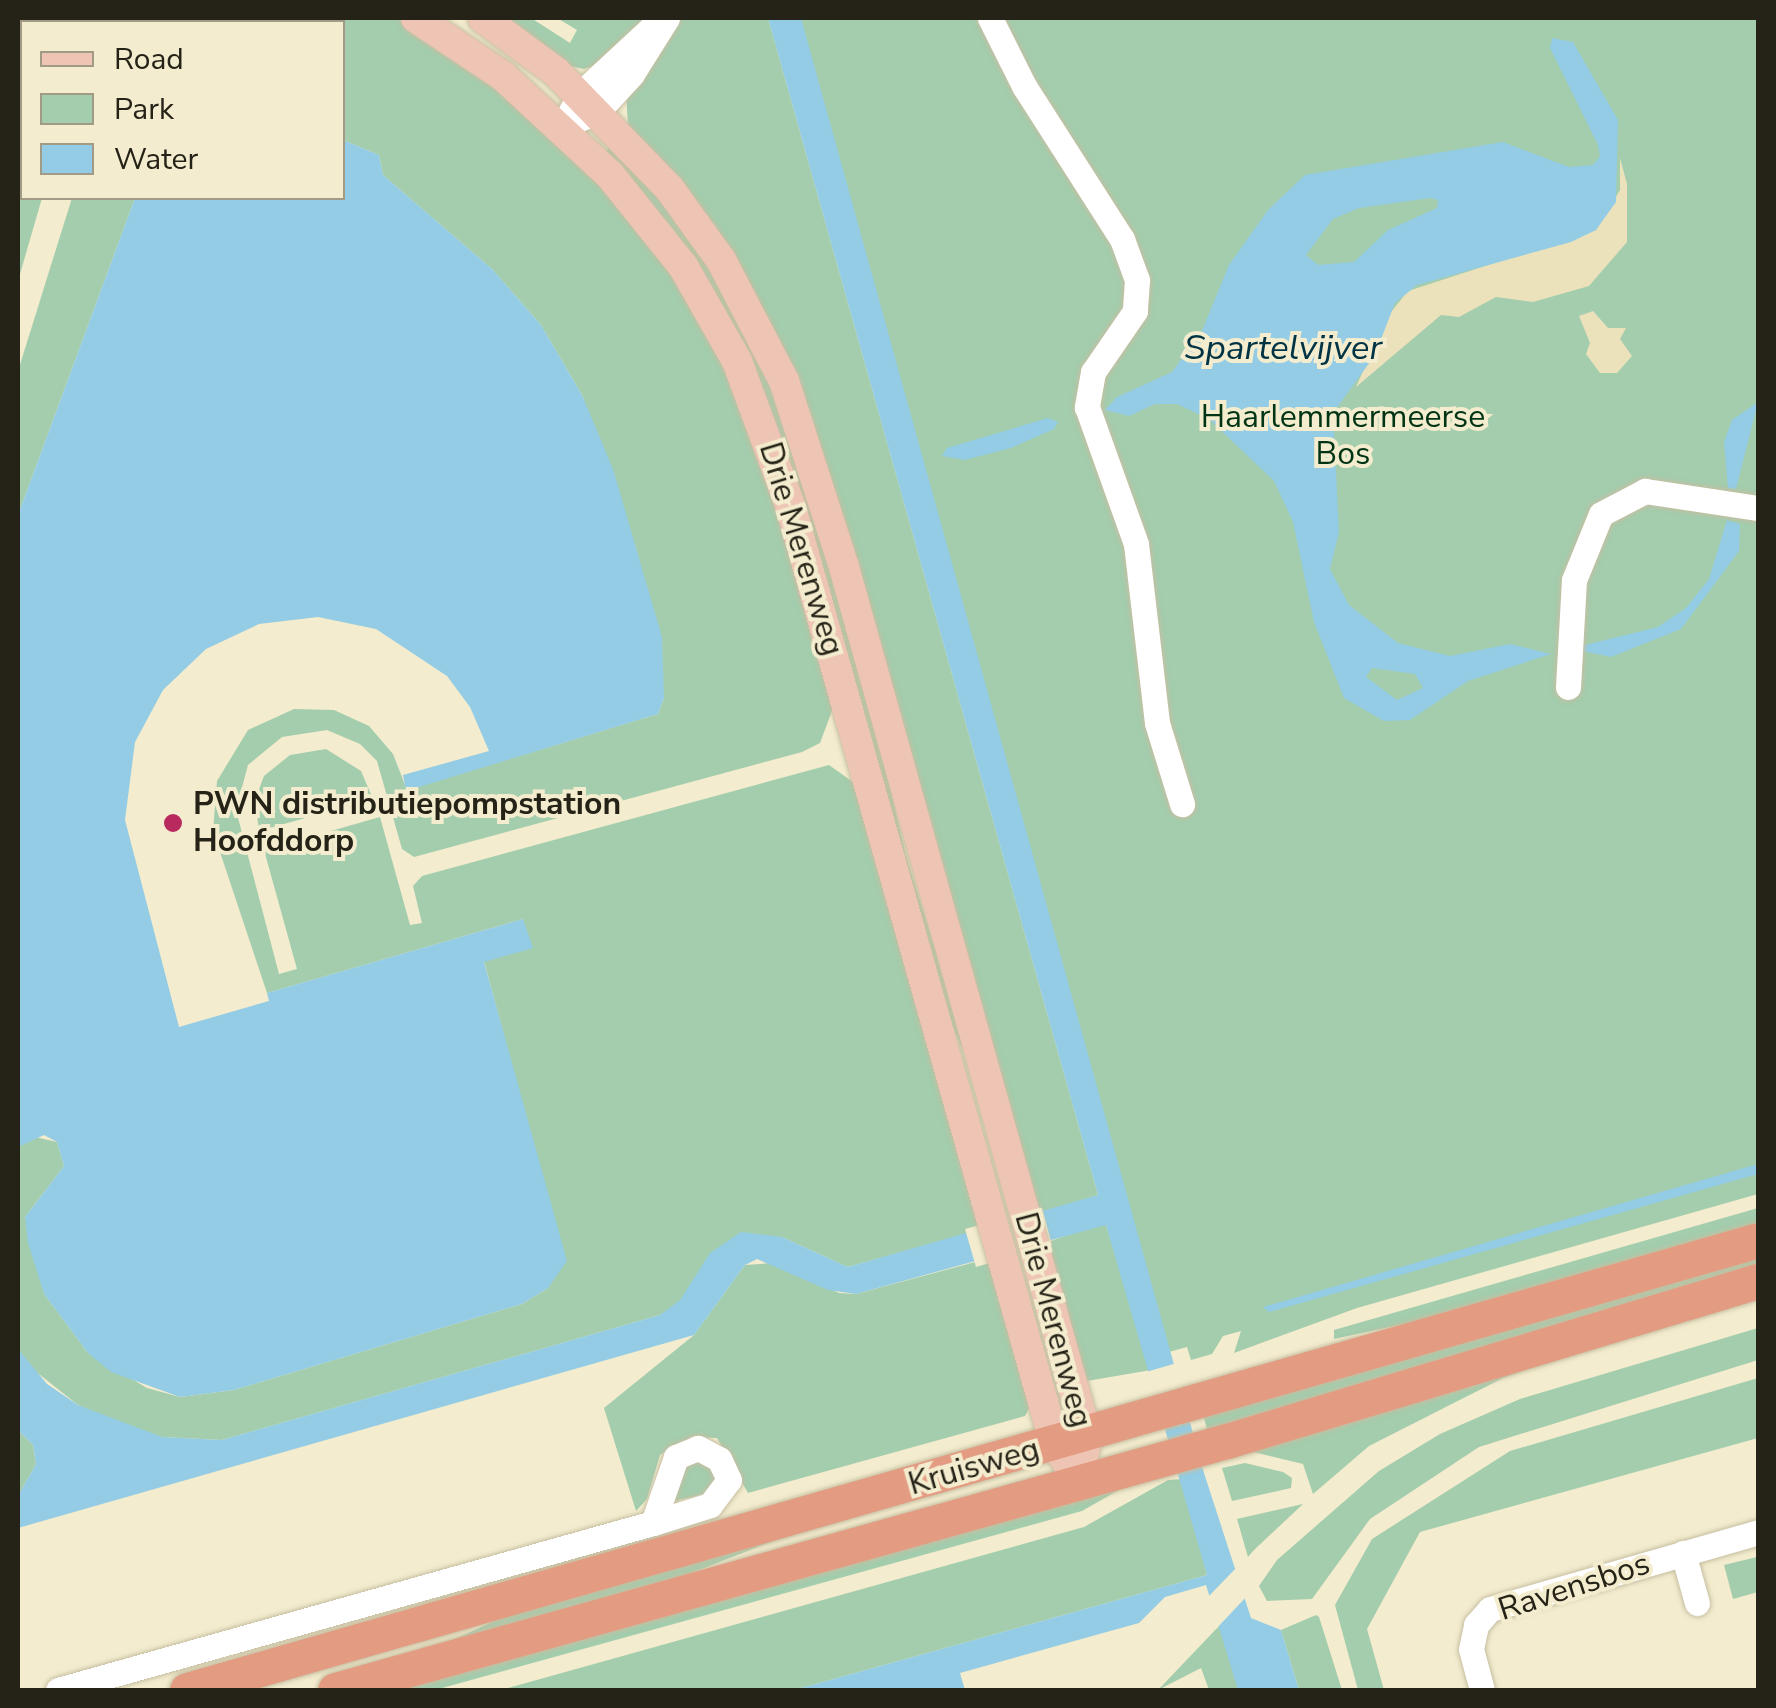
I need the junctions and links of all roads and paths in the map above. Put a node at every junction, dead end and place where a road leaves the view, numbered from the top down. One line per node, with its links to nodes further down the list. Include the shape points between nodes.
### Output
1 (416, 18): 6 (main road, Drie Merenweg)
2 (482, 18): 5 (main road, Drie Merenweg)
3 (664, 18): 5 (street, via 632,74)
4 (990, 18): 9 (street, via 1135,270 1135,311 1093,372 1087,407 1136,544 1157,723)
5 (589, 103): 6 (street); 12 (main road, Drie Merenweg, via 696,223 784,381 844,567 1037,1259)
6 (563, 126): 12 (main road, Drie Merenweg, via 683,266 737,361 770,441 1005,1268)
7 (1758, 508): 8 (street, via 1644,491 1600,514 1574,580)
8 (1568, 687)
9 (1182, 804)
10 (1758, 1240): 12 (highway, Kruisweg)
11 (1758, 1280): 13 (highway, Kruisweg, via 1228,1442)
12 (1071, 1440): 13 (main road, Drie Merenweg); 19 (highway, Kruisweg)
13 (1080, 1480): 20 (highway, Kruisweg)
14 (653, 1523): 18 (street)
15 (1758, 1532): 16 (street, Ravensbos)
16 (1683, 1553): 17 (street, Ravensbos); 21 (street, Ravensbos, via 1490,1609 1476,1625 1471,1649)
17 (1697, 1603)
18 (58, 1690)
19 (187, 1690)
20 (335, 1690)
21 (1482, 1690)

